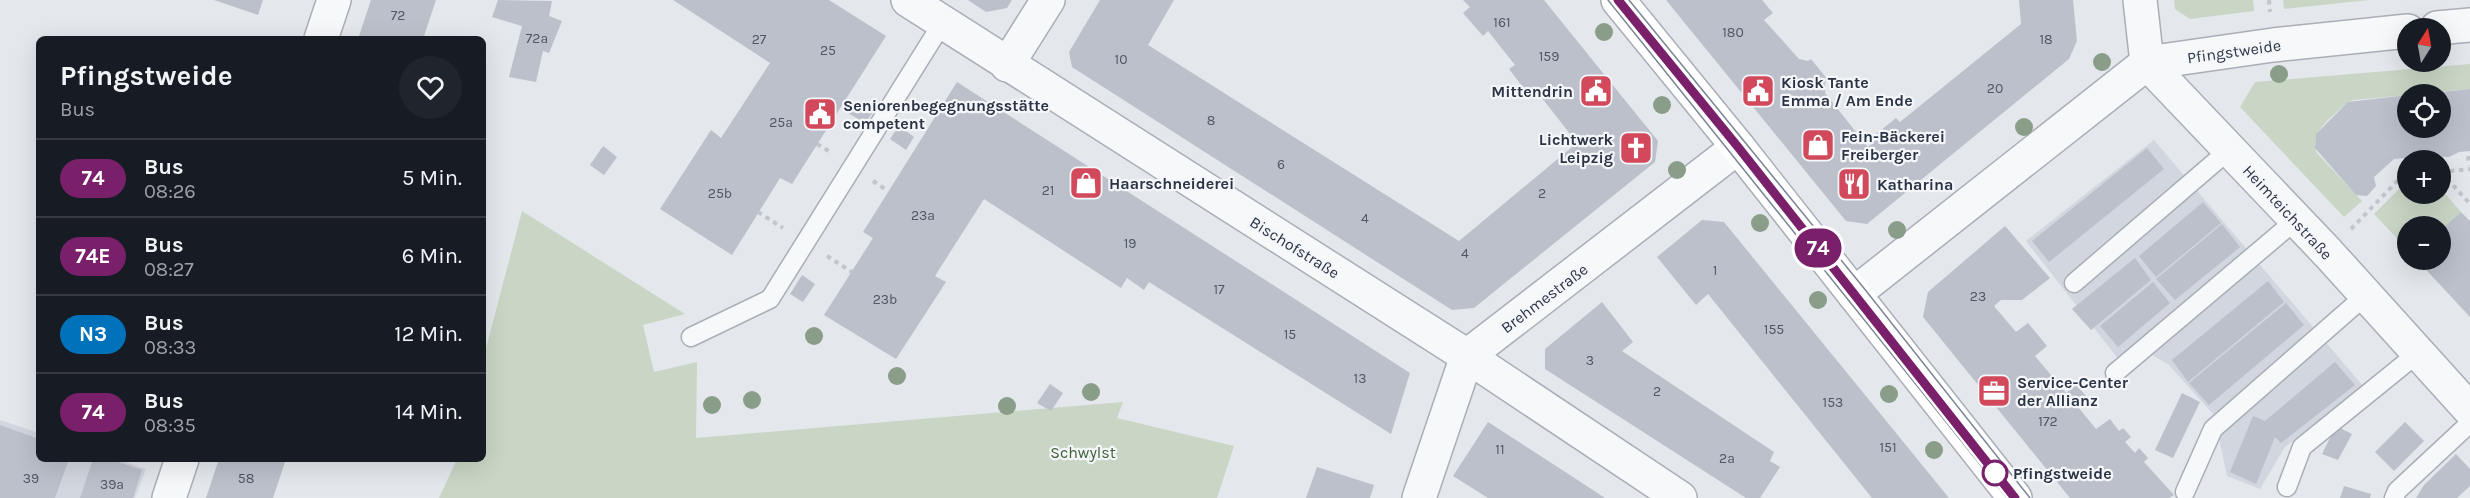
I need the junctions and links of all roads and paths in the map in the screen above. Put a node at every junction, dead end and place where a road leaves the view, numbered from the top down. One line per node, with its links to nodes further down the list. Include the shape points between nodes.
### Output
1 (334, 0): 10 (street)
2 (908, 0): 6 (street, Bischofstraße)
3 (1048, 0): 12 (street)
4 (1618, 0): 13 (street)
5 (2140, 0): 11 (street)
6 (943, 22): 12 (street, Bischofstraße); 26 (lane, via 770,299)
7 (2470, 25): 8 (street)
8 (2451, 27)
9 (2397, 33): 11 (street, Pfingstweide)
10 (322, 36)
11 (2147, 63): 14 (street, Heimteichstraße); 24 (street)
12 (1007, 65): 28 (street, Bischofstraße)
13 (1738, 147): 24 (street); 28 (street, Brehmestraße)
14 (2229, 150): 21 (street, Heimteichstraße); 23 (lane)
15 (2470, 158): 16 (path)
16 (2470, 167): 17 (path)
17 (2451, 170)
18 (2397, 181): 22 (path)
19 (2451, 183): 20 (path)
20 (2470, 204)
21 (2296, 220): 22 (street, Heimteichstraße); 29 (lane)
22 (2328, 253): 25 (street, Heimteichstraße)
23 (2074, 283)
24 (1854, 294): 38 (street)
25 (2366, 295): 27 (street, Heimteichstraße); 34 (lane, via 2213,429)
26 (691, 338)
27 (2418, 352): 30 (street, Heimteichstraße); 33 (lane, via 2302,447)
28 (1467, 356): 36 (street); 37 (street, Bischofstraße)
29 (2115, 373)
30 (2470, 410)
31 (2470, 423): 39 (lane)
32 (181, 462): 35 (street)
33 (2287, 487)
34 (2186, 492)
35 (169, 498)
36 (1419, 498)
37 (1680, 498)
38 (2016, 498)
39 (2394, 498)

